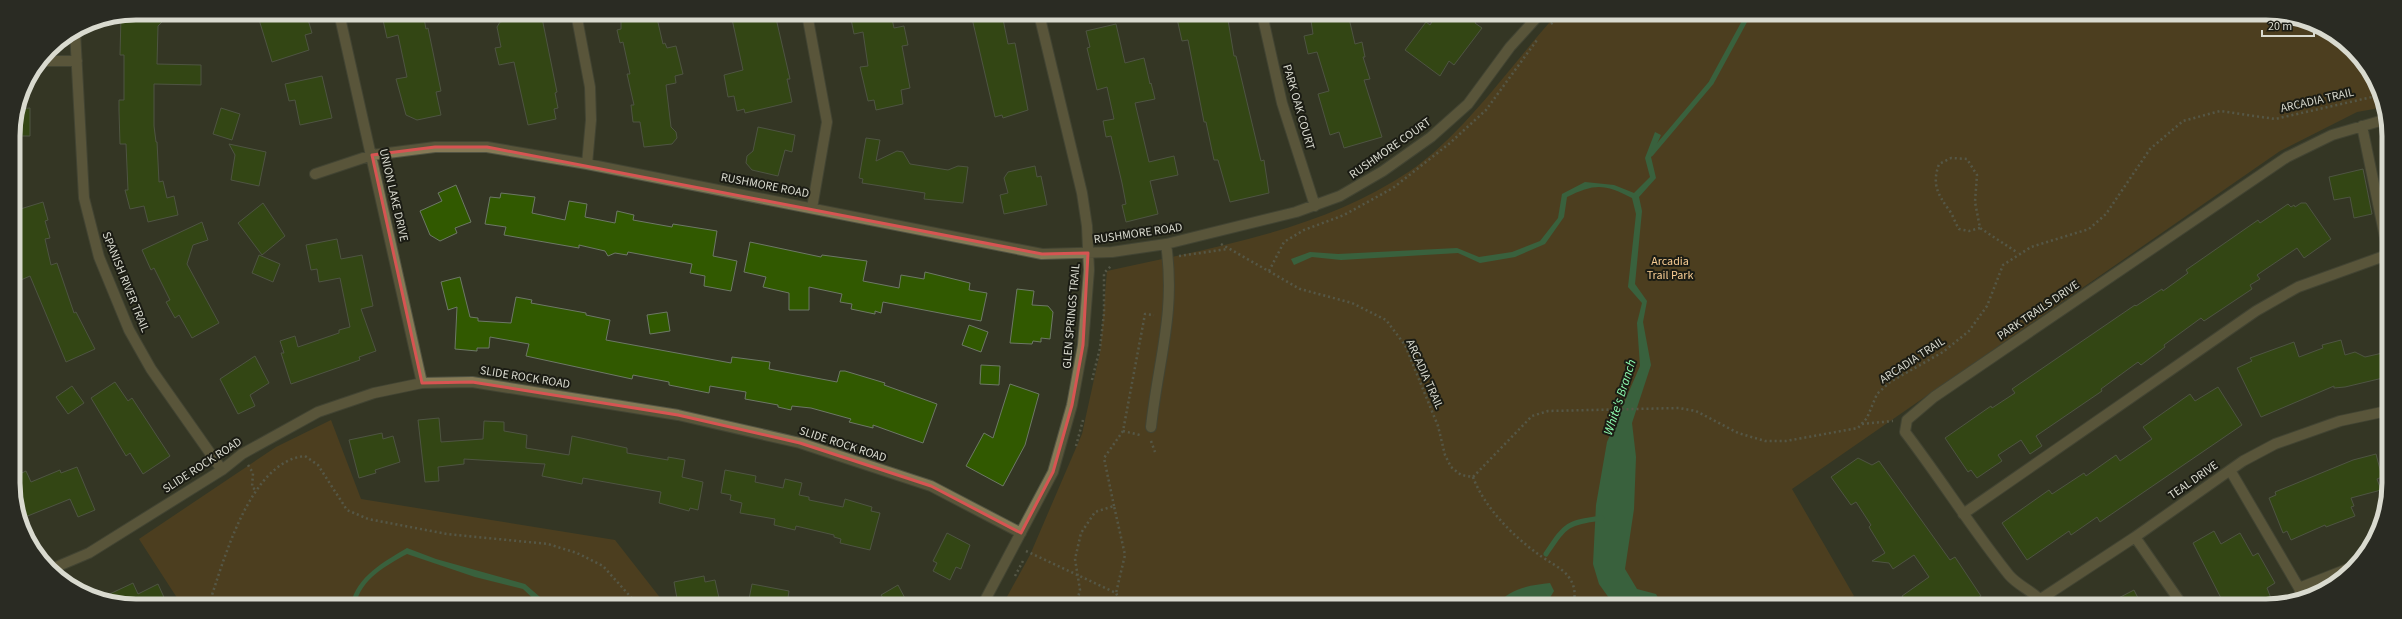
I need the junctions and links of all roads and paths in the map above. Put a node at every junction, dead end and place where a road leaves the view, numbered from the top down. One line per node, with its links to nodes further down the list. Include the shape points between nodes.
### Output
1 (340, 20): 13 (street, UNION LAKE DRIVE)
2 (577, 20): 14 (street, via 590,87 591,120)
3 (808, 20): 17 (street, via 826,122)
4 (1040, 20): 23 (street, GLEN SPRINGS TRAIL, via 1082,193)
5 (1263, 20): 16 (street, PARK OAK COURT, via 1282,103)
6 (1534, 20): 16 (street, RUSHMORE COURT, via 1510,47 1468,104 1431,137 1383,171 1340,196)
7 (76, 37): 9 (street, SPANISH RIVER TRAIL)
8 (48, 61): 9 (street)
9 (77, 61): 35 (street, SPANISH RIVER TRAIL, via 84,198 99,257 129,330)
10 (2375, 96): 24 (path, ARCADIA TRAIL, via 2276,119 2220,111 2183,121 2150,150 2106,214 2089,229)
11 (2381, 121): 12 (street, PARK TRAILS DRIVE)
12 (2362, 126): 18 (street); 30 (street, PARK TRAILS DRIVE, via 2332,135 2287,157 1934,397)
13 (372, 155): 14 (street, RUSHMORE ROAD, via 434,147 487,147); 15 (street, RUSHMORE ROAD); 28 (street, UNION LAKE DRIVE)
14 (587, 164): 17 (street, RUSHMORE ROAD)
15 (315, 174)
16 (1315, 206): 20 (street, RUSHMORE COURT)
17 (812, 208): 23 (street, RUSHMORE ROAD, via 1042,254)
18 (2382, 223)
19 (1980, 228): 19 (path, via 1975,202 1977,175 1967,159 1951,158 1940,164 1935,175 1941,201 1950,211 1959,229 1969,231); 24 (path)
20 (1210, 234): 21 (street, RUSHMORE ROAD); 22 (path, ARCADIA TRAIL, via 1210,237)
21 (1166, 244): 23 (street, RUSHMORE ROAD); 26 (street)
22 (1228, 249): 26 (path); 37 (path, ARCADIA TRAIL, via 1300,289 1352,303 1386,320 1405,345 1438,426 1445,455 1451,467 1461,475)
23 (1088, 253): 41 (street, GLEN SPRINGS TRAIL, via 1084,345 1074,398 1053,472)
24 (2018, 253): 31 (path, ARCADIA TRAIL, via 2003,265 1987,306 1969,330 1943,352 1890,382 1877,394)
25 (2382, 257): 40 (street, via 2298,287 2256,311)
26 (1168, 258): 32 (street, via 1170,308)
27 (1156, 316): 39 (path, via 1145,314 1123,431 1104,458)
28 (422, 383): 34 (street, SLIDE ROCK ROAD, via 374,393 318,412); 41 (street, SLIDE ROCK ROAD, via 472,382 678,415 800,443 930,486)
29 (2382, 412): 36 (street, TEAL DRIVE, via 2340,421 2275,444)
30 (1907, 420): 31 (path); 40 (street, via 1905,432)
31 (1862, 424): 37 (path, via 1858,428 1829,434 1786,441 1765,441 1738,433 1696,411 1659,408 1548,411 1532,416)
32 (1150, 432): 33 (path)
33 (1155, 452)
34 (242, 454): 35 (street, SLIDE ROCK ROAD); 38 (path, via 253,473 252,487)
35 (222, 470): 44 (street, SLIDE ROCK ROAD, via 89,553)
36 (2230, 470): 42 (street, TEAL DRIVE); 47 (street)
37 (1473, 478): 55 (path, via 1485,499 1506,525 1528,546 1567,574 1574,586)
38 (257, 491): 50 (path, via 243,512); 51 (path, via 268,476 289,459 305,456 318,465 347,510 368,518 448,534 548,544 603,566)
39 (1114, 506): 46 (path, via 1095,512 1081,533 1075,559); 48 (path, via 1125,555)
40 (1963, 514): 56 (street, via 2010,576)
41 (1021, 533): 52 (street, GLEN SPRINGS TRAIL)
42 (2135, 537): 57 (street, TEAL DRIVE); 58 (street)
43 (1026, 551): 46 (path)
44 (56, 567)
45 (2341, 571): 47 (street)
46 (1077, 576): 48 (path); 53 (path, via 1080,590)
47 (2299, 588): 49 (street)
48 (1116, 593): 54 (path)
49 (2300, 594)
50 (211, 599)
51 (633, 599)
52 (986, 599)
53 (1078, 599)
54 (1119, 599)
55 (1573, 599)
56 (2039, 599)
57 (2047, 599)
58 (2178, 599)

